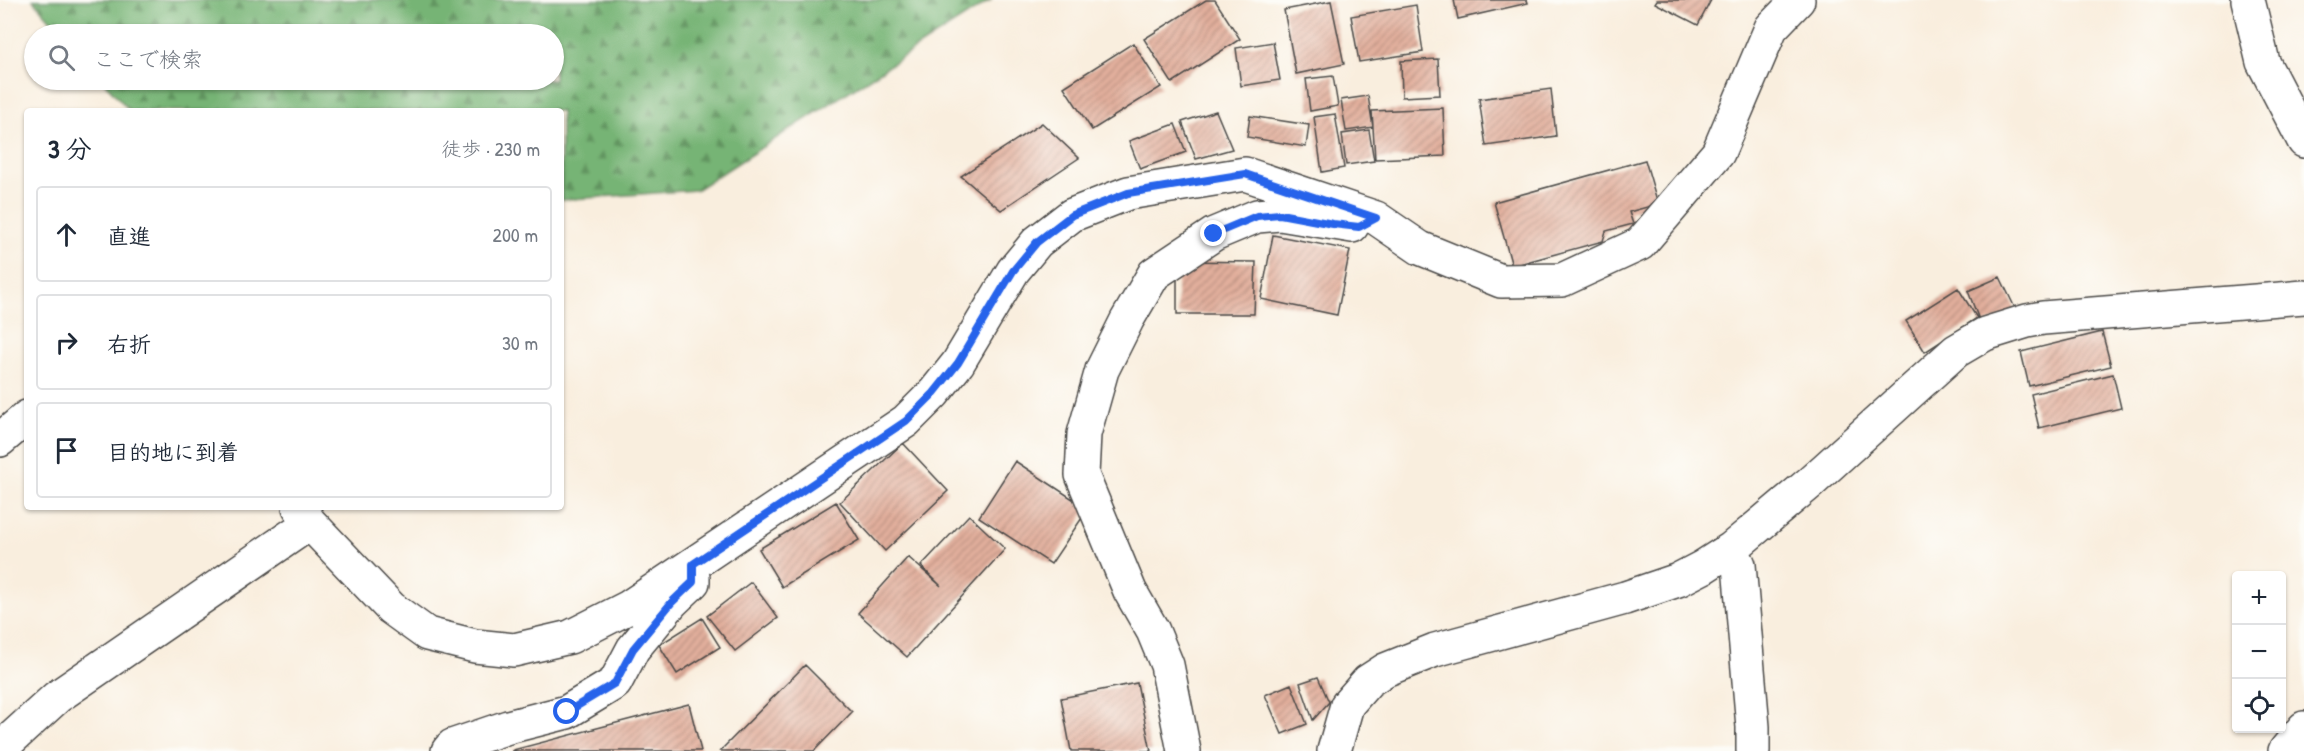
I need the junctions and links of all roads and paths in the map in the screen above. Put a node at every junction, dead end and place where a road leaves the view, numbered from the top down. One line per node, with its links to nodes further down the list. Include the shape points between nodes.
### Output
1 (1798, 0): 4 (street, via 1771,28 1718,153 1640,244 1562,280 1501,281 1420,248)
2 (2248, 0): 3 (street, via 2263,62)
3 (2304, 141)
4 (1376, 218): 10 (street, via 1245,174 1128,193 1072,215 1037,242 1013,271 958,363 906,421); 14 (street, via 1359,227 1280,214 1257,216 1214,234 1154,274 1102,370 1084,434 1082,475 1130,591 1167,665)
5 (2304, 297): 9 (street, via 2043,318 1985,334 1956,351)
6 (24, 420): 7 (street)
7 (0, 440)
8 (304, 515): 10 (street, via 391,608 426,634 475,646 514,650 570,637 629,607); 12 (street, via 57,697)
9 (1731, 549): 15 (street, via 1678,580 1435,650 1385,670 1368,681 1347,705); 16 (street, via 1739,565)
10 (693, 564): 13 (street, via 693,582 633,649 615,683 567,712 508,727 452,746)
11 (2304, 728): 17 (street)
12 (0, 749)
13 (448, 751)
14 (1184, 751)
15 (1334, 751)
16 (1752, 751)
17 (2285, 751)

